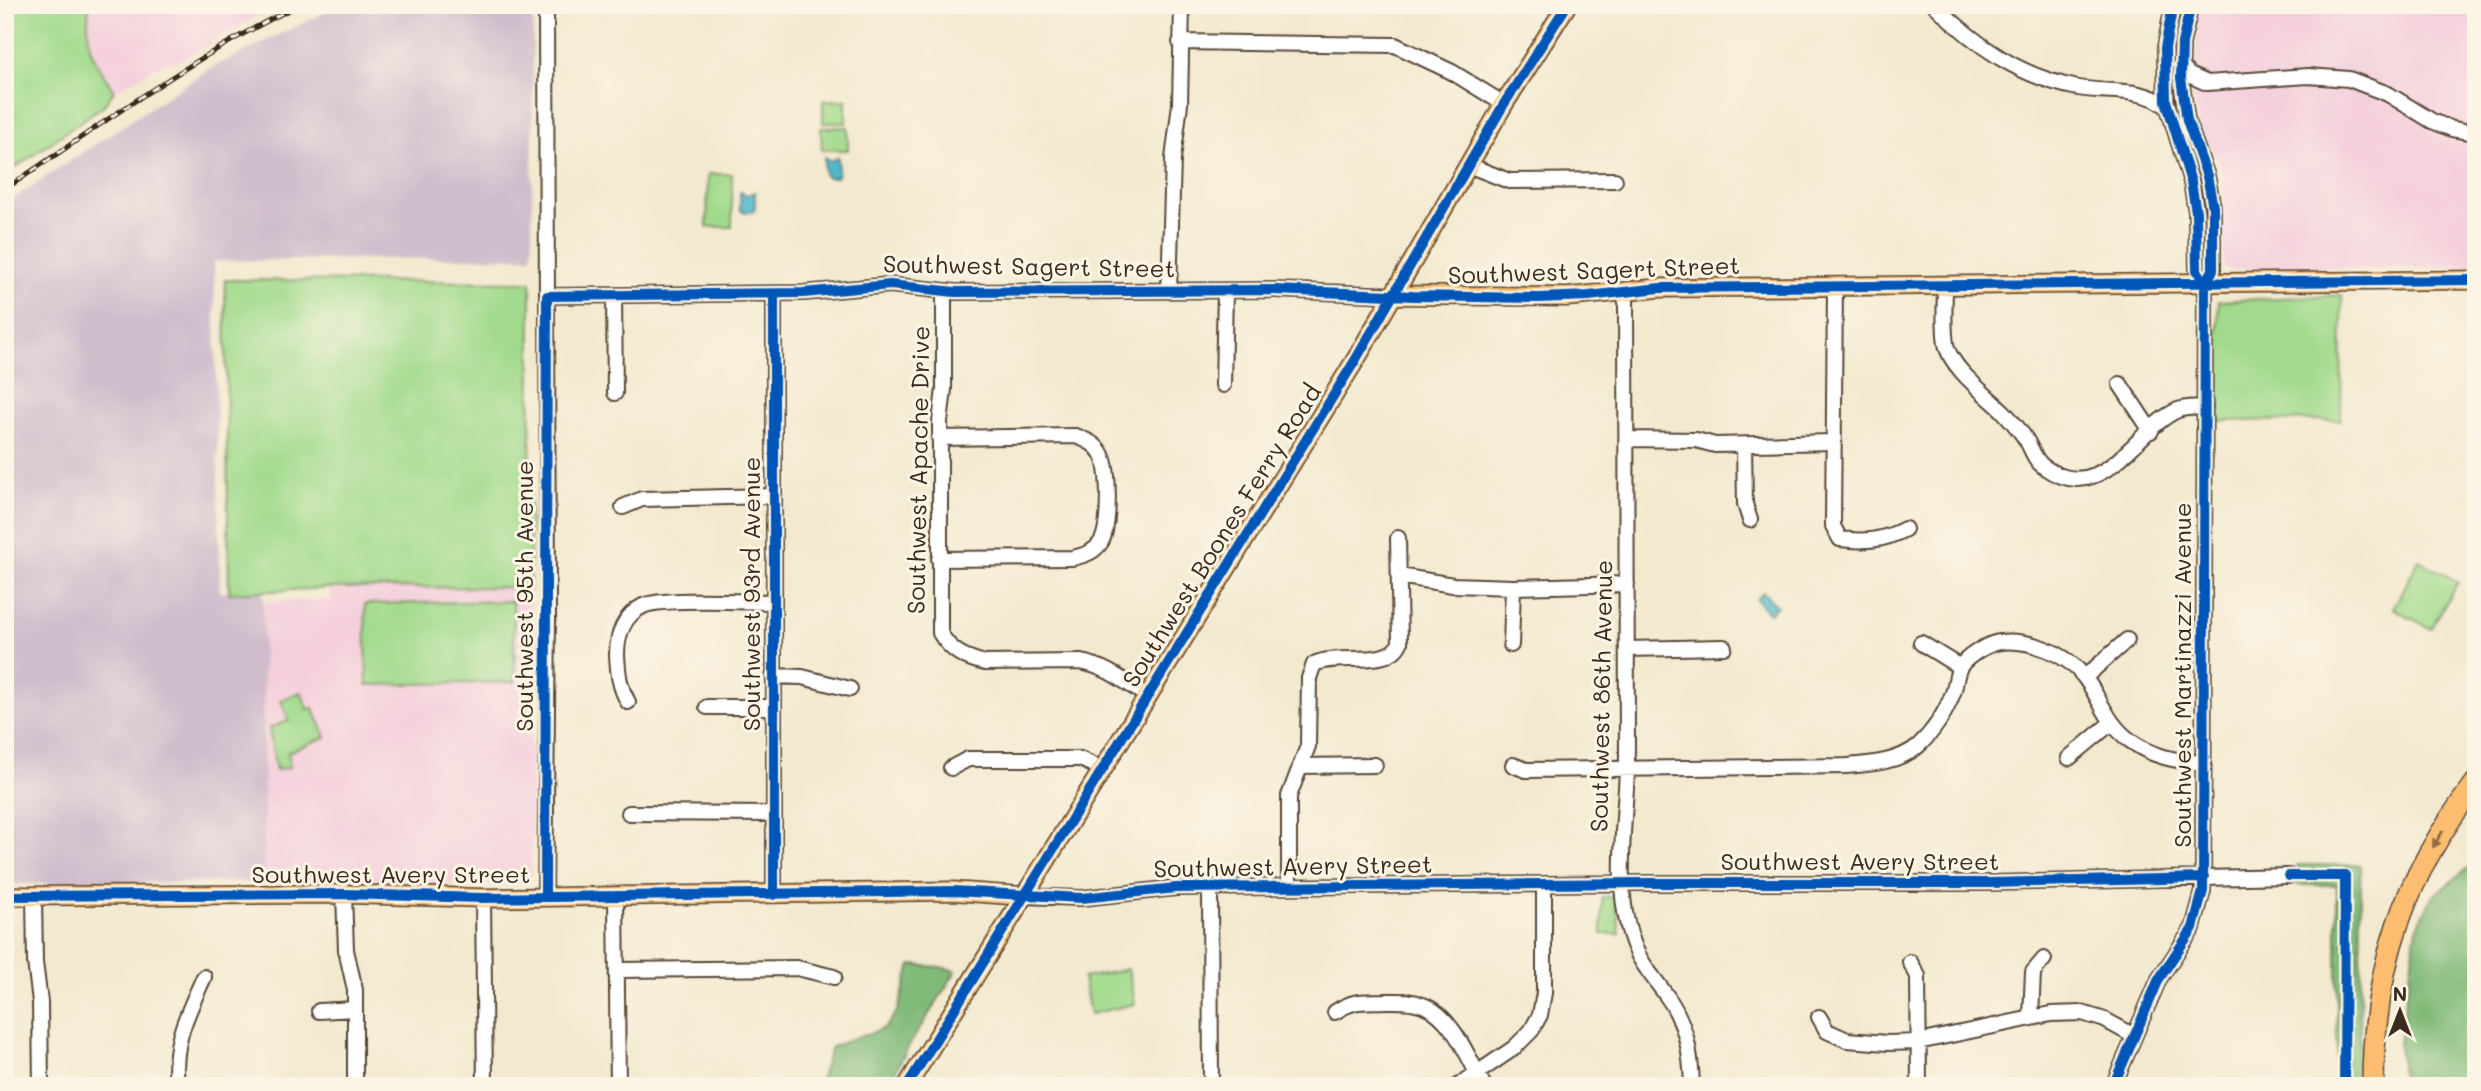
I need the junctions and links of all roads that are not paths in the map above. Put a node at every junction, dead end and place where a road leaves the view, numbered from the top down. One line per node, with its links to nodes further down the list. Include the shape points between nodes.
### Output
1 (546, 5): 30 (street, Southwest 95th Avenue)
2 (1182, 5): 7 (street)
3 (1567, 5): 14 (main road, Southwest Boones Ferry Road)
4 (1936, 5): 13 (street, via 1977,43 2019,69 2077,88)
5 (2173, 5): 8 (street, Southwest Martinazzi Avenue)
6 (2190, 5): 9 (street, Southwest Martinazzi Avenue)
7 (1180, 42): 14 (street, via 1395,45); 23 (street)
8 (2164, 55): 11 (street, Southwest Martinazzi Avenue); 12 (street, via 2176,87)
9 (2180, 65): 10 (street); 12 (street, Southwest Martinazzi Avenue)
10 (2207, 83): 12 (street, via 2201,89); 16 (street, via 2308,76 2349,79 2388,94 2432,121)
11 (2164, 86): 13 (street, via 2143,87); 15 (street, Southwest Martinazzi Avenue)
12 (2182, 90): 20 (street, Southwest Martinazzi Avenue, via 2213,206 2213,270)
13 (2138, 93): 15 (street)
14 (1504, 104): 17 (main road, Southwest Boones Ferry Road)
15 (2166, 106): 20 (street, Southwest Martinazzi Avenue, via 2191,182 2197,270)
16 (2476, 133)
17 (1468, 165): 18 (street, via 1509,181); 29 (main road, Southwest Boones Ferry Road)
18 (1615, 180)
19 (2476, 280): 20 (main road, Southwest Sagert Street)
20 (2205, 284): 21 (main road, Southwest Sagert Street); 34 (street, Southwest Martinazzi Avenue)
21 (1945, 285): 22 (main road, Southwest Sagert Street); 35 (street, via 1946,344 1951,357 2011,420 2041,466 2070,478 2087,477 2115,464)
22 (1835, 286): 25 (main road, Southwest Sagert Street); 38 (street)
23 (1169, 290): 24 (street, Southwest Sagert Street); 26 (street, Southwest Sagert Street)
24 (1225, 290): 29 (street, Southwest Sagert Street); 32 (street)
25 (1626, 290): 29 (main road, Southwest Sagert Street, via 1553,298); 37 (street, Southwest 86th Avenue)
26 (944, 291): 27 (street, Southwest Sagert Street, via 878,285); 36 (street, Southwest Apache Drive)
27 (774, 294): 28 (street, Southwest Sagert Street); 40 (street, Southwest 93rd Avenue)
28 (614, 295): 30 (street, Southwest Sagert Street); 33 (street)
29 (1394, 295): 59 (main road, Southwest Boones Ferry Road)
30 (547, 296): 87 (street, Southwest 95th Avenue)
31 (2120, 384): 35 (street)
32 (1223, 385)
33 (615, 393)
34 (2204, 408): 35 (street, via 2179,410); 65 (street, Southwest Martinazzi Avenue)
35 (2151, 431)
36 (939, 438): 45 (street, Southwest Apache Drive); 45 (street, via 1076,436 1093,443 1107,469 1107,529 1088,555 1073,558)
37 (1627, 439): 39 (street); 47 (street, Southwest 86th Avenue)
38 (1833, 442): 39 (street); 43 (street, via 1833,526 1840,538 1887,538)
39 (1744, 445): 42 (street, via 1745,503)
40 (774, 496): 41 (street, via 642,499); 49 (street, Southwest 93rd Avenue)
41 (624, 507)
42 (1750, 520)
43 (1905, 529)
44 (1398, 538): 46 (street)
45 (939, 559): 59 (street, Southwest Apache Drive, via 940,633 956,652 985,663 1094,664)
46 (1399, 576): 48 (street, via 1453,585); 68 (street, via 1400,643 1396,652 1314,664 1309,678 1308,746)
47 (1627, 584): 48 (street); 54 (street, Southwest 86th Avenue)
48 (1513, 587): 52 (street)
49 (773, 602): 56 (street, Southwest 93rd Avenue); 60 (street, via 660,602 642,607 626,621 617,646 618,678)
50 (2127, 640): 57 (street)
51 (1921, 643): 55 (street)
52 (1511, 645)
53 (1724, 647): 54 (street)
54 (1627, 649): 71 (street, Southwest 86th Avenue)
55 (1960, 667): 57 (street, via 1998,642 2022,642 2069,662); 71 (street, via 1937,725 1917,746 1896,758 1847,766)
56 (773, 676): 58 (street, via 802,677); 62 (street, Southwest 93rd Avenue)
57 (2085, 677): 63 (street)
58 (850, 690)
59 (1147, 696): 70 (main road, Southwest Boones Ferry Road)
60 (628, 702)
61 (707, 707): 62 (street)
62 (773, 707): 74 (street, Southwest 93rd Avenue)
63 (2111, 723): 64 (street); 65 (street, via 2145,751)
64 (2070, 758)
65 (2202, 762): 76 (street, Southwest Martinazzi Avenue)
66 (1375, 765): 68 (street)
67 (1513, 765): 71 (street, via 1526,770)
68 (1300, 766): 79 (street, via 1288,808)
69 (951, 768): 70 (street, via 968,759 1066,759 1086,760)
70 (1102, 769): 86 (main road, Southwest Boones Ferry Road)
71 (1627, 769): 77 (street, Southwest 86th Avenue)
72 (2476, 783): 113 (highway, one-way to 113, via 2424,861 2397,924 2375,1016)
73 (629, 813): 74 (street)
74 (773, 814): 84 (street, Southwest 93rd Avenue)
75 (2289, 876): 76 (street, Southwest Avery Street)
76 (2204, 878): 77 (street, Southwest Avery Street); 99 (street, Southwest Martinazzi Avenue, via 2193,928 2159,979)
77 (1623, 883): 78 (street, Southwest Avery Street); 110 (street, Southwest 86th Avenue, via 1636,950 1688,1039)
78 (1544, 884): 79 (street, Southwest Avery Street); 101 (street, via 1540,1015 1531,1031)
79 (1289, 887): 80 (street, Southwest Avery Street)
80 (1210, 888): 86 (street, Southwest Avery Street, via 1082,898); 108 (street)
81 (344, 894): 83 (main road, Southwest Avery Street); 88 (main road, Southwest Avery Street); 94 (street)
82 (5, 895): 83 (main road, Southwest Avery Street)
83 (34, 895): 102 (street)
84 (774, 895): 85 (main road, Southwest Avery Street); 86 (main road, Southwest Avery Street, via 953,891)
85 (616, 896): 87 (main road, Southwest Avery Street); 91 (street)
86 (1023, 896): 107 (main road, Southwest Boones Ferry Road)
87 (545, 897): 88 (main road, Southwest Avery Street)
88 (483, 898): 105 (street)
89 (2044, 959): 98 (street, via 2033,972)
90 (1910, 962): 100 (street, via 1918,976)
91 (618, 970): 93 (street, via 797,968); 106 (street)
92 (204, 977): 103 (street, via 181,1028 176,1049)
93 (834, 977)
94 (355, 1009): 95 (street); 104 (street)
95 (319, 1011)
96 (1335, 1012): 101 (street, via 1351,1002 1425,1005 1451,1029)
97 (1819, 1017): 100 (street, via 1827,1031 1847,1040)
98 (2031, 1017): 99 (street, via 2082,1013); 100 (street)
99 (2134, 1036): 112 (street, Southwest Martinazzi Avenue)
100 (1919, 1042): 111 (street)
101 (1480, 1080): 109 (street)
102 (41, 1086)
103 (177, 1086)
104 (355, 1086)
105 (485, 1086)
106 (618, 1086)
107 (907, 1086)
108 (1211, 1086)
109 (1458, 1086)
110 (1692, 1086)
111 (1919, 1086)
112 (2113, 1086)
113 (2373, 1086)

